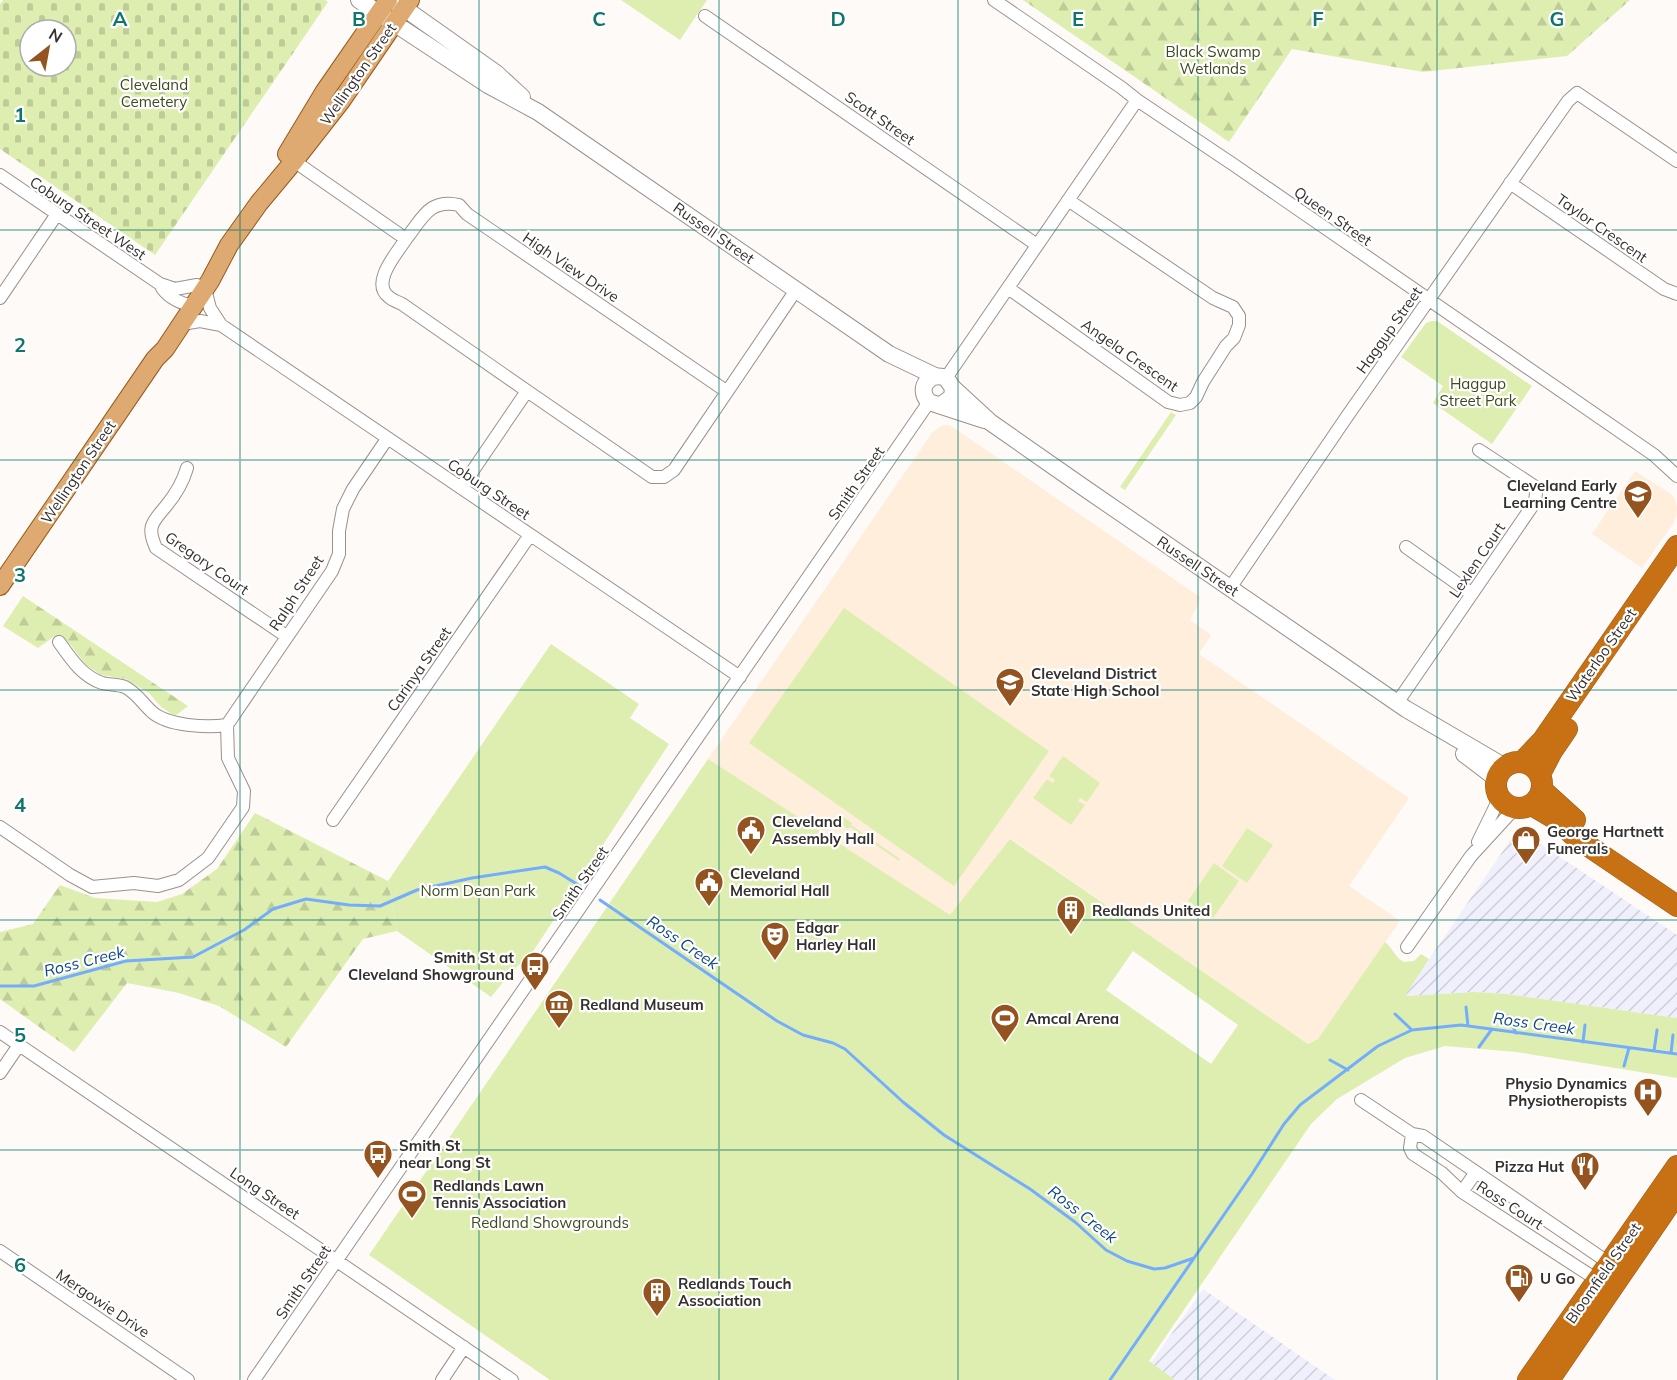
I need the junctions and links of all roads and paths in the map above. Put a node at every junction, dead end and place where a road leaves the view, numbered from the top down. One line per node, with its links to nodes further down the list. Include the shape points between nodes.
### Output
1 (359, 0): 3 (main road, Russell Street)
2 (994, 0): 5 (street, Queen Street)
3 (394, 8): 6 (main road, Wellington Street, via 341,101); 11 (main road, Wellington Street, via 325,91); 18 (main road, Russell Street, via 496,73 538,112)
4 (705, 16): 14 (street, Scott Street)
5 (1137, 100): 10 (street); 21 (street, Queen Street)
6 (294, 161): 11 (main road, Wellington Street); 13 (street)
7 (1677, 161): 9 (street, Haggup Street, via 1577,93)
8 (0, 175): 12 (street, Coburg Street West)
9 (1510, 183): 19 (street, Taylor Crescent, via 1665,290); 21 (street, Haggup Street)
10 (1068, 200): 14 (street); 17 (street, Angela Crescent, via 1213,298 1233,307 1239,316 1237,332 1196,398 1180,405 1168,402)
11 (259, 203): 16 (main road, Wellington Street)
12 (57, 214): 15 (street, Coburg Street West); 20 (street)
13 (406, 239): 28 (street, High View Drive, via 382,276 387,297); 29 (street, High View Drive, via 430,208 440,203 459,205 466,214)
14 (1037, 245): 17 (street)
15 (160, 284): 16 (street, Coburg Street West, via 175,289); 22 (street, Coburg Street West, via 165,293)
16 (201, 287): 22 (main road, Wellington Street); 24 (street, Coburg Street)
17 (1008, 288): 27 (street)
18 (796, 290): 25 (main road, Russell Street); 29 (street, High View Drive)
19 (1677, 294)
20 (0, 298)
21 (1428, 299): 34 (street, Queen Street); 44 (street, Haggup Street)
22 (189, 305): 23 (main road, Wellington Street); 26 (main road, Wellington Street, via 158,346)
23 (182, 324): 24 (street, Coburg Street, via 200,321); 26 (main road, Wellington Street)
24 (221, 325): 32 (street, Coburg Street)
25 (889, 354): 27 (main road, Russell Street); 30 (main road, Russell Street)
26 (155, 358): 43 (main road, Wellington Street)
27 (944, 380): 30 (main road, via 926,381); 30 (main road, via 952,397); 31 (main road, Russell Street)
28 (527, 391): 29 (street, High View Drive, via 652,477 664,477 674,470); 38 (street)
29 (726, 392)
30 (931, 399): 31 (main road, Russell Street); 48 (street, Smith Street)
31 (990, 422): 44 (main road, Russell Street)
32 (387, 439): 38 (street, Coburg Street); 46 (street, Ralph Street, via 343,509 339,554 332,571)
33 (1479, 450): 45 (street, Lexlen Court, via 1534,486 1536,493 1535,502)
34 (1654, 455): 35 (street, Queen Street); 37 (street, Queen Street)
35 (1677, 464)
36 (187, 468): 46 (street, Gregory Court, via 182,483 150,528 156,548)
37 (1677, 476)
38 (461, 488): 39 (street, Coburg Street)
39 (530, 535): 48 (street, Coburg Street); 52 (street, Carinya Street)
40 (1677, 546): 51 (highway, Waterloo Street, via 1543,740)
41 (1406, 548): 45 (street)
42 (1677, 571): 51 (highway, Waterloo Street, via 1552,751)
43 (0, 586)
44 (1230, 588): 49 (main road, Russell Street)
45 (1472, 594): 49 (street, Lexlen Court)
46 (286, 636): 50 (street, Ralph Street)
47 (59, 642): 50 (street, via 79,669 102,683 123,687 139,696 152,712 173,722)
48 (740, 678): 68 (street, Smith Street)
49 (1402, 706): 51 (main road, Russell Street)
50 (227, 725): 53 (street, via 228,758 244,792 243,807 208,858 179,880 158,886 134,883 92,887)
51 (1519, 785): 54 (street, Waterloo Street); 54 (street, Waterloo Street); 55 (highway, Russell Street, via 1565,812); 56 (highway, Russell Street, via 1575,837)
52 (333, 820)
53 (0, 827)
54 (1471, 856): 57 (street, Waterloo Street)
55 (1677, 891)
56 (1677, 906)
57 (1407, 947)
58 (0, 1032): 59 (street, Long Street)
59 (19, 1045): 60 (street); 68 (street, Long Street)
60 (0, 1073)
61 (1361, 1100): 62 (street, Ross Court)
62 (1412, 1134): 64 (street, Ross Court, via 1423,1136); 65 (street, Ross Court, via 1413,1154)
63 (1677, 1166): 69 (highway, Bloomfield Street)
64 (1476, 1172): 65 (street); 69 (street, Ross Court)
65 (1462, 1192): 69 (street, Ross Court)
66 (1677, 1193): 69 (highway, Bloomfield Street)
67 (0, 1251): 71 (street, Mergowie Drive)
68 (336, 1260): 70 (street, Long Street); 72 (street, Smith Street)
69 (1610, 1276): 75 (highway, Bloomfield Street); 76 (highway, Bloomfield Street)
70 (464, 1347): 73 (street); 74 (street, Long Street)
71 (188, 1380)
72 (254, 1380)
73 (442, 1380)
74 (512, 1380)
75 (1528, 1380)
76 (1549, 1380)

